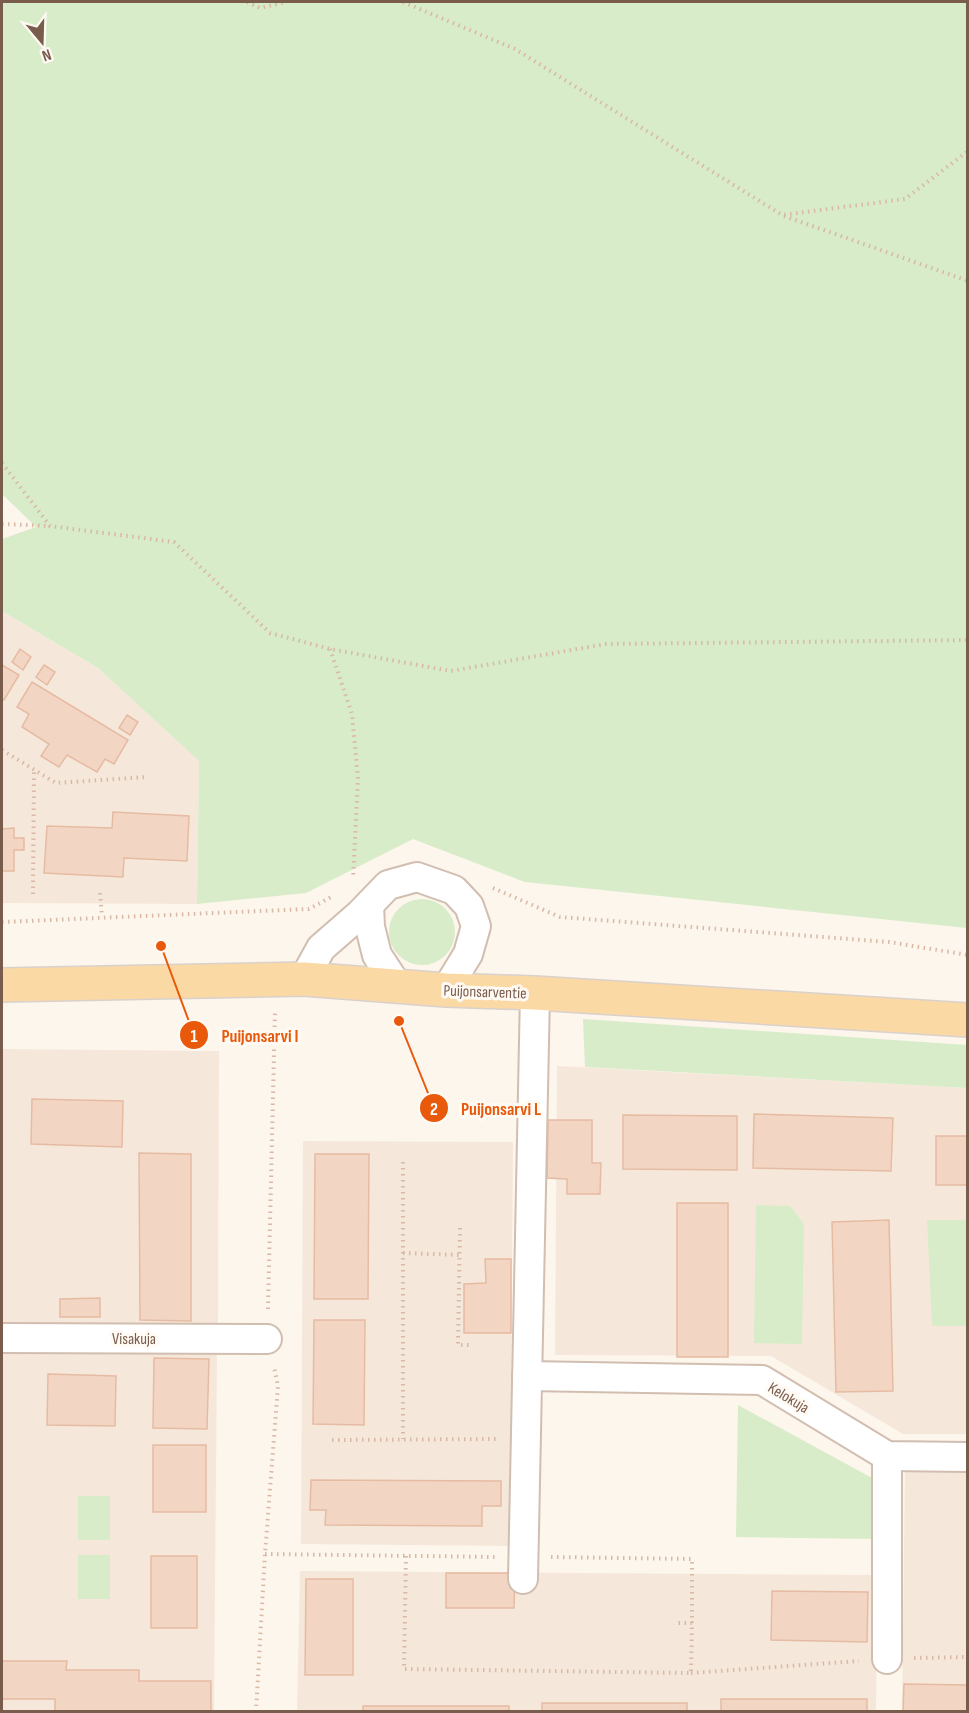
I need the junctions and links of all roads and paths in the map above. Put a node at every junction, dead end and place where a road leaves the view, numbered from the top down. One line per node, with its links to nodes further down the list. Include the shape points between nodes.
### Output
1 (247, 2): 2 (path, via 260,8)
2 (286, 2)
3 (403, 2): 5 (path, via 515,49)
4 (968, 151): 5 (path, via 905,199)
5 (782, 215): 6 (path)
6 (968, 281)
7 (2, 463): 9 (path)
8 (2, 524): 9 (path)
9 (50, 526): 11 (path, via 174,542 270,633)
10 (968, 639): 11 (path, via 606,645 452,671)
11 (330, 649): 17 (path, via 352,714)
12 (2, 750): 13 (path)
13 (34, 770): 14 (path, via 56,783); 16 (path)
14 (147, 777)
15 (100, 893): 18 (path)
16 (33, 894)
17 (361, 895): 19 (street, via 321,948); 21 (street, via 377,955); 22 (street, via 417,877 454,890 469,906 476,926 468,954)
18 (102, 917)
19 (304, 979): 20 (main road, Puijonsarventie); 21 (main road, Puijonsarventie)
20 (2, 985)
21 (398, 987): 22 (main road, Puijonsarventie)
22 (446, 990): 23 (main road, Puijonsarventie)
23 (535, 993): 24 (main road, Puijonsarventie); 32 (street)
24 (968, 1020)
25 (403, 1162): 27 (path)
26 (460, 1228): 28 (path)
27 (403, 1253): 28 (path); 33 (path)
28 (460, 1255): 31 (path, via 458,1345)
29 (2, 1338): 30 (street, Visakuja)
30 (267, 1339)
31 (470, 1345)
32 (527, 1376): 34 (street); 36 (street, Kelokuja, via 762,1380)
33 (403, 1439): 34 (path); 35 (path)
34 (526, 1439): 39 (street)
35 (332, 1440)
36 (887, 1456): 37 (street); 42 (street)
37 (968, 1457)
38 (406, 1556): 43 (path, via 404,1669)
39 (523, 1579)
40 (675, 1623): 43 (path, via 692,1623)
41 (968, 1657): 42 (path)
42 (887, 1659): 43 (path)
43 (691, 1672)

